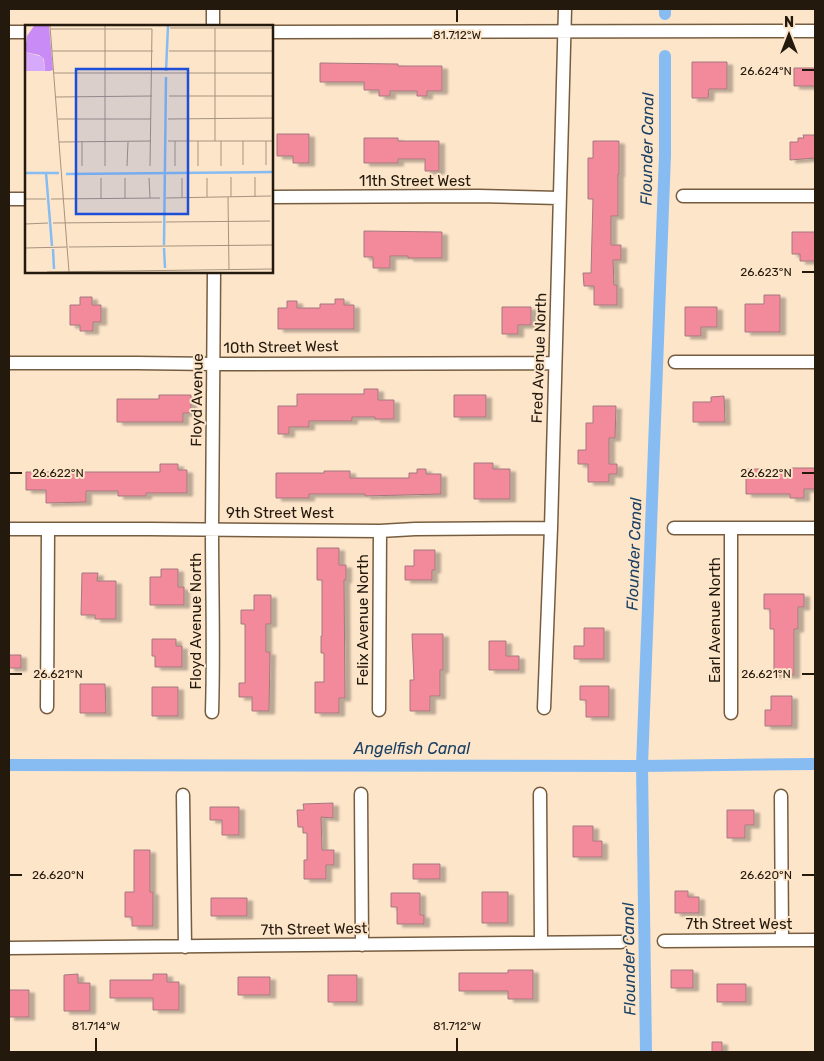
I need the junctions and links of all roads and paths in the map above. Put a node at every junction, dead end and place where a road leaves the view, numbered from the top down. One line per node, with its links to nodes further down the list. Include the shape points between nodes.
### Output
1 (213, 9): 3 (street)
2 (565, 9): 8 (street, Fred Avenue North)
3 (213, 25)
4 (815, 31): 8 (street)
5 (9, 32): 6 (street)
6 (25, 32)
7 (272, 32): 8 (street)
8 (564, 32): 13 (street, Fred Avenue North)
9 (683, 196): 10 (street)
10 (815, 196)
11 (272, 197): 13 (street, 11th Street West)
12 (25, 198): 14 (street)
13 (559, 198): 19 (street, Fred Avenue North)
14 (9, 199)
15 (214, 272): 20 (street, Floyd Avenue)
16 (676, 362): 17 (street)
17 (815, 362)
18 (9, 363): 20 (street, 10th Street West)
19 (554, 363): 20 (street, 10th Street West); 21 (street, Fred Avenue North)
20 (214, 364): 27 (street, Floyd Avenue)
21 (551, 528): 28 (street, 9th Street West); 30 (street, Fred Avenue North)
22 (674, 528): 23 (street)
23 (731, 528): 24 (street); 33 (street, Earl Avenue North)
24 (815, 528)
25 (48, 529): 26 (street, 9th Street West); 27 (street, 9th Street West); 29 (street)
26 (9, 530)
27 (212, 530): 28 (street, 9th Street West); 32 (street, Floyd Avenue North)
28 (380, 531): 31 (street, Felix Avenue North)
29 (47, 706)
30 (544, 708)
31 (379, 710)
32 (212, 712)
33 (731, 712)
34 (361, 794): 43 (street)
35 (540, 794): 41 (street)
36 (183, 795): 44 (street)
37 (781, 796): 38 (street)
38 (782, 940): 39 (street, 7th Street West); 40 (street, 7th Street West)
39 (815, 940)
40 (664, 941)
41 (541, 942): 42 (street, 7th Street West); 43 (street, 7th Street West)
42 (620, 942)
43 (362, 945): 44 (street, 7th Street West)
44 (185, 947): 45 (street, 7th Street West)
45 (9, 948)

